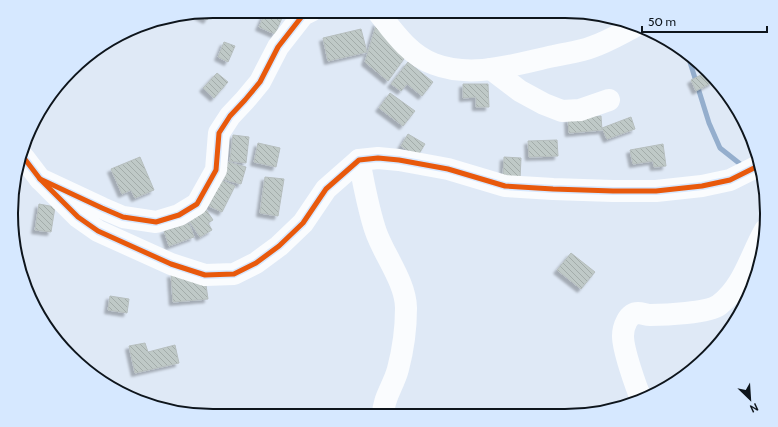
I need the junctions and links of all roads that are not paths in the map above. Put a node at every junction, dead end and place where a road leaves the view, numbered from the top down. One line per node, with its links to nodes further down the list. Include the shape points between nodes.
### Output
1 (301, 18): 9 (street, via 278,47 260,82 230,116 219,133 216,170 197,204 179,215 156,222 123,217)
2 (383, 18): 4 (street, via 414,53 434,64 453,70)
3 (630, 29): 4 (street, via 592,48)
4 (491, 69): 5 (street, via 520,92 562,111 580,110)
5 (609, 100)
6 (26, 160): 9 (street)
7 (359, 160): 8 (street, via 398,160 448,169 505,186 613,191 656,191 702,186 730,180); 9 (street, via 326,189 303,223 279,246 256,263 234,274 205,275 184,269 98,231 78,217); 12 (street, via 366,199 376,232 402,289 406,307 398,370)
8 (754, 168)
9 (40, 179)
10 (757, 247): 11 (street, via 739,284 718,306 692,313 638,313 630,316 623,336)
11 (640, 394)
12 (383, 409)

